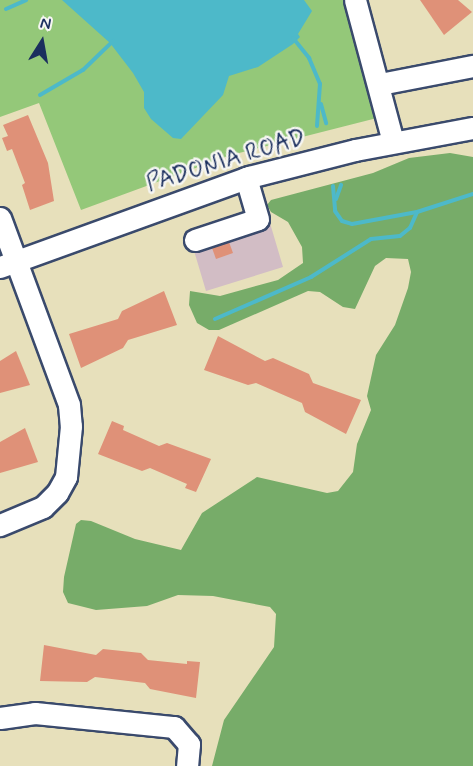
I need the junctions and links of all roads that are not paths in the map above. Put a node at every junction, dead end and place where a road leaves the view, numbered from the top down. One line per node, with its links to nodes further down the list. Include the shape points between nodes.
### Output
1 (355, 0): 3 (street)
2 (473, 66): 3 (street)
3 (380, 84): 5 (street)
4 (473, 128): 5 (street, PADONIA ROAD)
5 (393, 142): 6 (street, PADONIA ROAD)
6 (246, 178): 8 (street, via 258,219); 9 (street, PADONIA ROAD)
7 (0, 218): 9 (street)
8 (195, 240)
9 (8, 264): 10 (street, via 69,405 70,453 66,477 57,493 43,507)
10 (0, 525)
11 (0, 718): 12 (street, via 35,713 174,727 189,744)
12 (187, 766)

